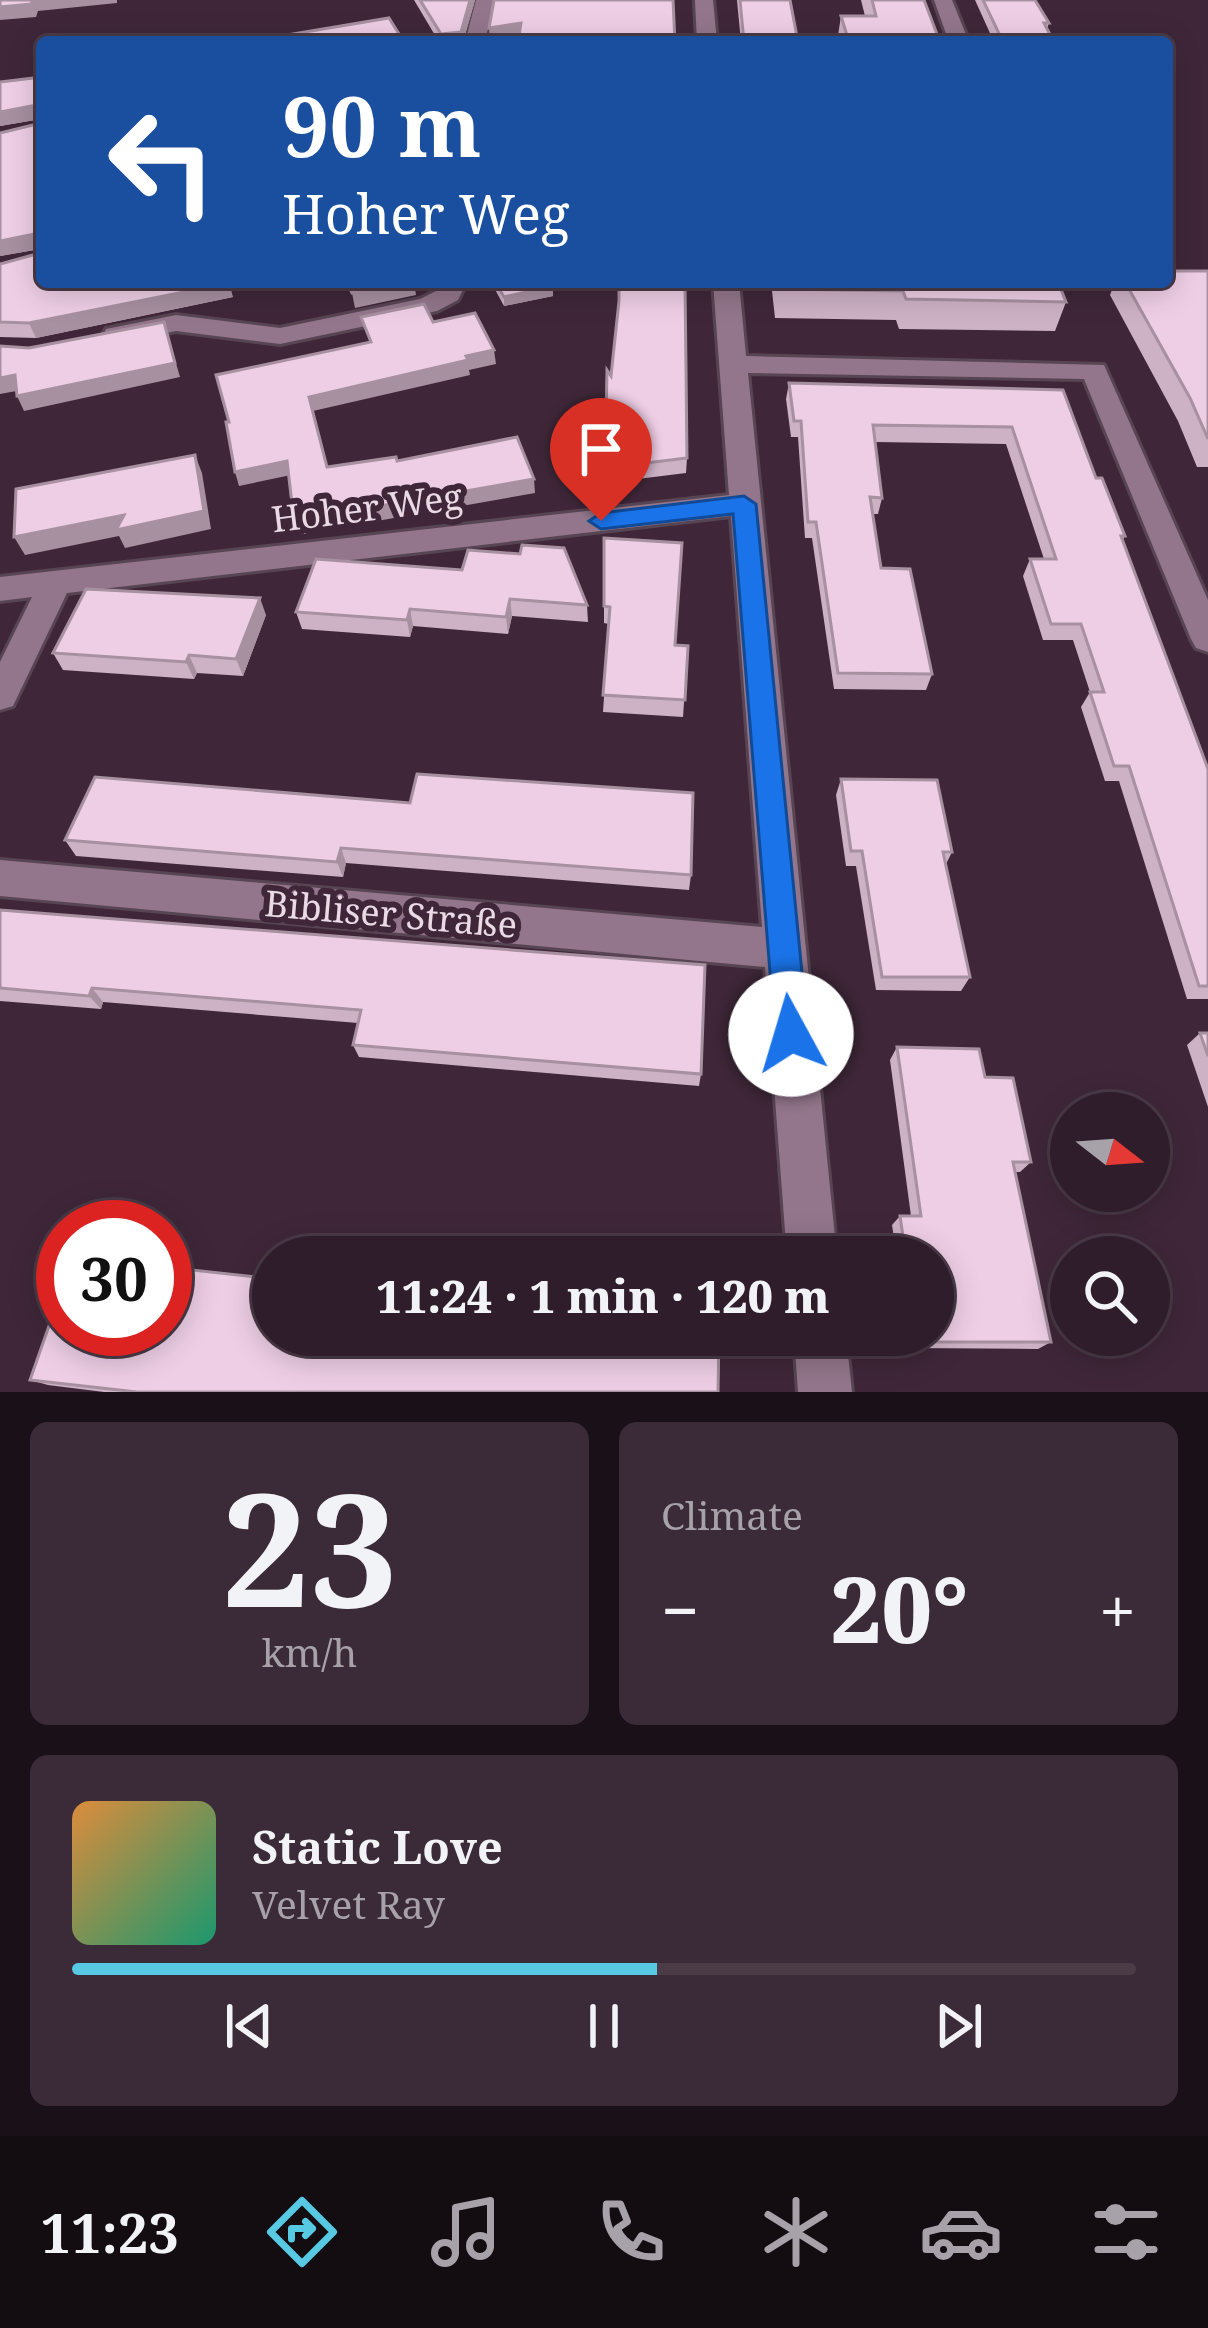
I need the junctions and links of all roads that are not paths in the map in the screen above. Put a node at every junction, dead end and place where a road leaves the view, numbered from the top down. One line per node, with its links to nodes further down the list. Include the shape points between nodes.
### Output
1 (485, 0): 4 (street)
2 (704, 0): 5 (street)
3 (943, 0): 6 (street)
4 (476, 36)
5 (707, 36)
6 (957, 36)
7 (452, 288): 9 (street, via 428,305 280,336 176,323)
8 (727, 288): 10 (street)
9 (83, 341)
10 (733, 364): 11 (street); 14 (street, via 1094,371)
11 (744, 504): 12 (street, Hoher Weg); 17 (street)
12 (53, 583): 13 (street, Hoher Weg); 15 (street)
13 (0, 589)
14 (1208, 639)
15 (0, 696)
16 (0, 878): 17 (street, Bibliser Straße)
17 (783, 949): 18 (street)
18 (810, 1236)
19 (822, 1356): 20 (street)
20 (825, 1392)

